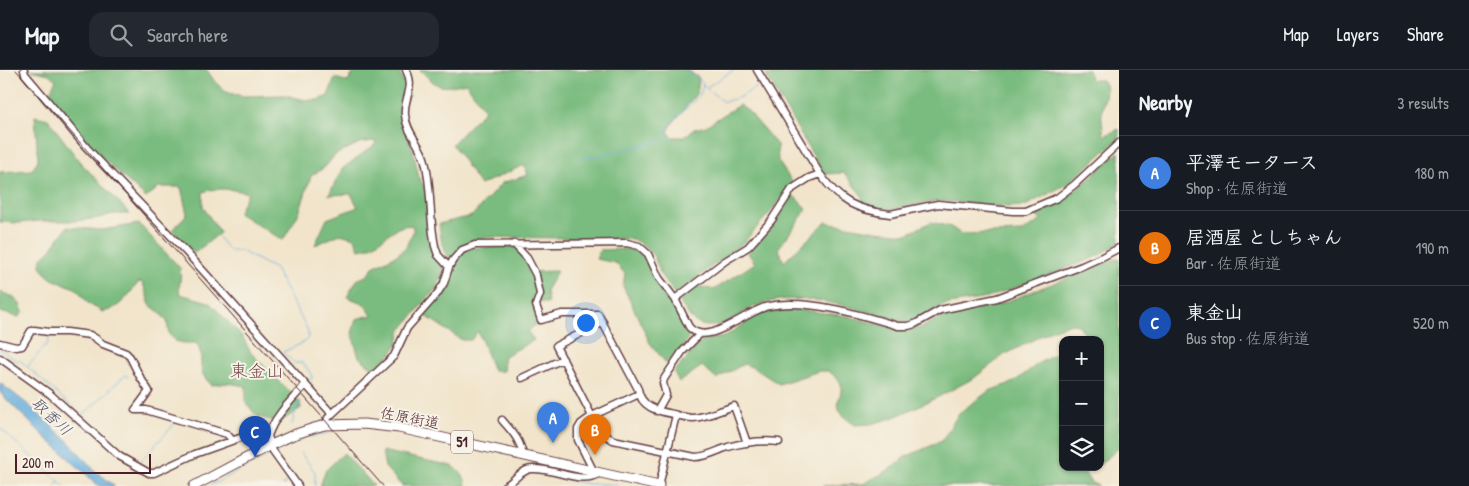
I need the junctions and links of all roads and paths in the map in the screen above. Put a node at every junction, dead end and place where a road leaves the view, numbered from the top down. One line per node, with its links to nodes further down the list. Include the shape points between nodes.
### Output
1 (24, 70): 16 (street, via 87,148 187,253)
2 (406, 70): 8 (street, via 410,83 404,115 426,162 435,246)
3 (757, 70): 5 (street)
4 (1119, 143): 5 (street, via 1057,198 1026,211 938,204 883,213 847,202)
5 (820, 174): 9 (street, via 792,189 771,221 748,247 724,261)
6 (514, 244): 8 (street, via 467,247); 9 (street, via 627,243 639,246 648,254); 10 (street, via 536,275 540,294 536,305 541,320 562,314 598,314)
7 (1119, 248): 11 (street, via 1013,292 988,301 940,310 908,326 833,309 781,304 761,308 714,333)
8 (449, 267): 19 (street, via 444,283 407,328 394,356)
9 (675, 300): 11 (street, via 689,327)
10 (603, 322): 14 (street, via 556,346); 17 (street)
11 (700, 334): 18 (street, via 682,352 664,379 666,396)
12 (0, 343): 25 (street, via 22,346 34,330 95,338 128,355 149,389 135,410 146,410 227,434)
13 (0, 358): 25 (street, via 50,394 119,456 149,473)
14 (563, 359): 15 (street); 21 (street)
15 (522, 378)
16 (305, 385): 19 (street); 24 (street, via 285,405)
17 (639, 394): 18 (street, via 645,404); 21 (street)
18 (657, 411): 20 (street)
19 (332, 414): 23 (street)
20 (676, 415): 27 (street, via 699,417 734,406); 29 (street)
21 (592, 416): 29 (street, via 600,431 610,438); 31 (street, via 581,424 577,435 585,456)
22 (502, 420): 30 (street, via 517,437)
23 (325, 425): 28 (highway, 佐原街道 / 51); 30 (highway, 佐原街道 / 51, via 364,424 399,428)
24 (268, 436): 25 (street, via 262,430); 28 (street)
25 (232, 440)
26 (779, 442): 27 (street, via 762,440)
27 (747, 443): 29 (street, via 700,458)
28 (271, 445): 32 (highway, 佐原街道 / 51); 33 (street)
29 (668, 452): 35 (street)
30 (523, 456): 31 (highway, 佐原街道 / 51)
31 (597, 473): 34 (street, via 593,479 578,480 531,469); 35 (highway, 佐原街道 / 51)
32 (194, 486)
33 (298, 486)
34 (505, 486)
35 (659, 486)

